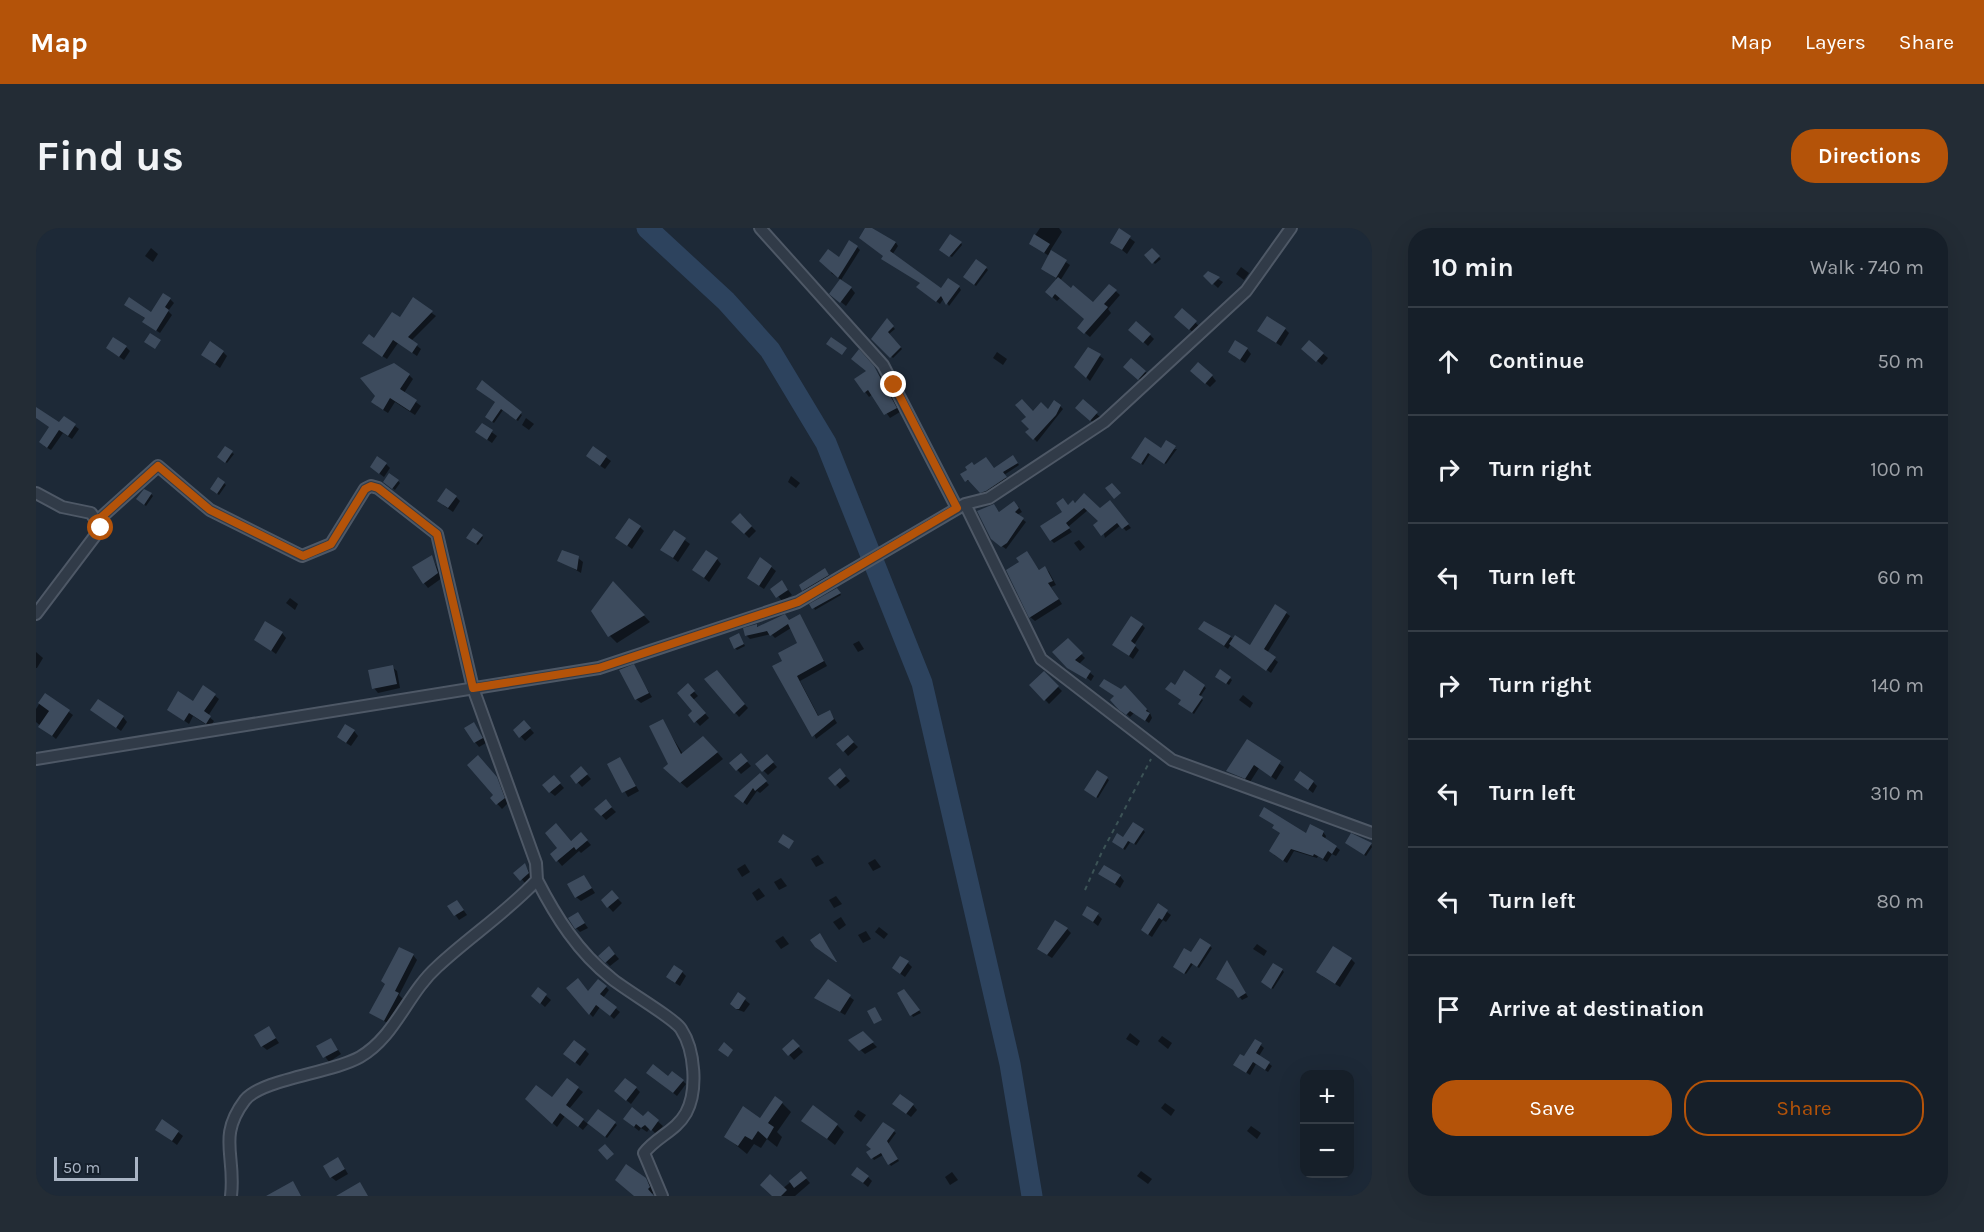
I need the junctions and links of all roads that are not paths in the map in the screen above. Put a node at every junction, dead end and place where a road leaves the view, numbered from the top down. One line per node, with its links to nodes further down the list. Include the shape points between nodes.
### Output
1 (760, 228): 4 (street, via 883,365)
2 (1291, 228): 4 (street, via 1246,291 1104,422 989,498)
3 (36, 493): 5 (street, via 62,507 91,513)
4 (961, 506): 7 (street, via 798,602 599,668); 9 (street, via 1041,658 1172,760)
5 (96, 522): 6 (street, via 101,528); 7 (street, via 158,466 210,510 303,556 331,544 365,489 378,488 437,534)
6 (36, 614)
7 (473, 688): 8 (street); 10 (street, via 528,838)
8 (36, 759)
9 (1372, 833)
10 (537, 880): 11 (street, via 503,914 436,968 416,989 379,1042 360,1057 336,1068 260,1089 248,1097 228,1132); 12 (street, via 561,926 609,977 681,1028 694,1068 694,1092 676,1128 644,1153)
11 (231, 1196)
12 (662, 1196)

